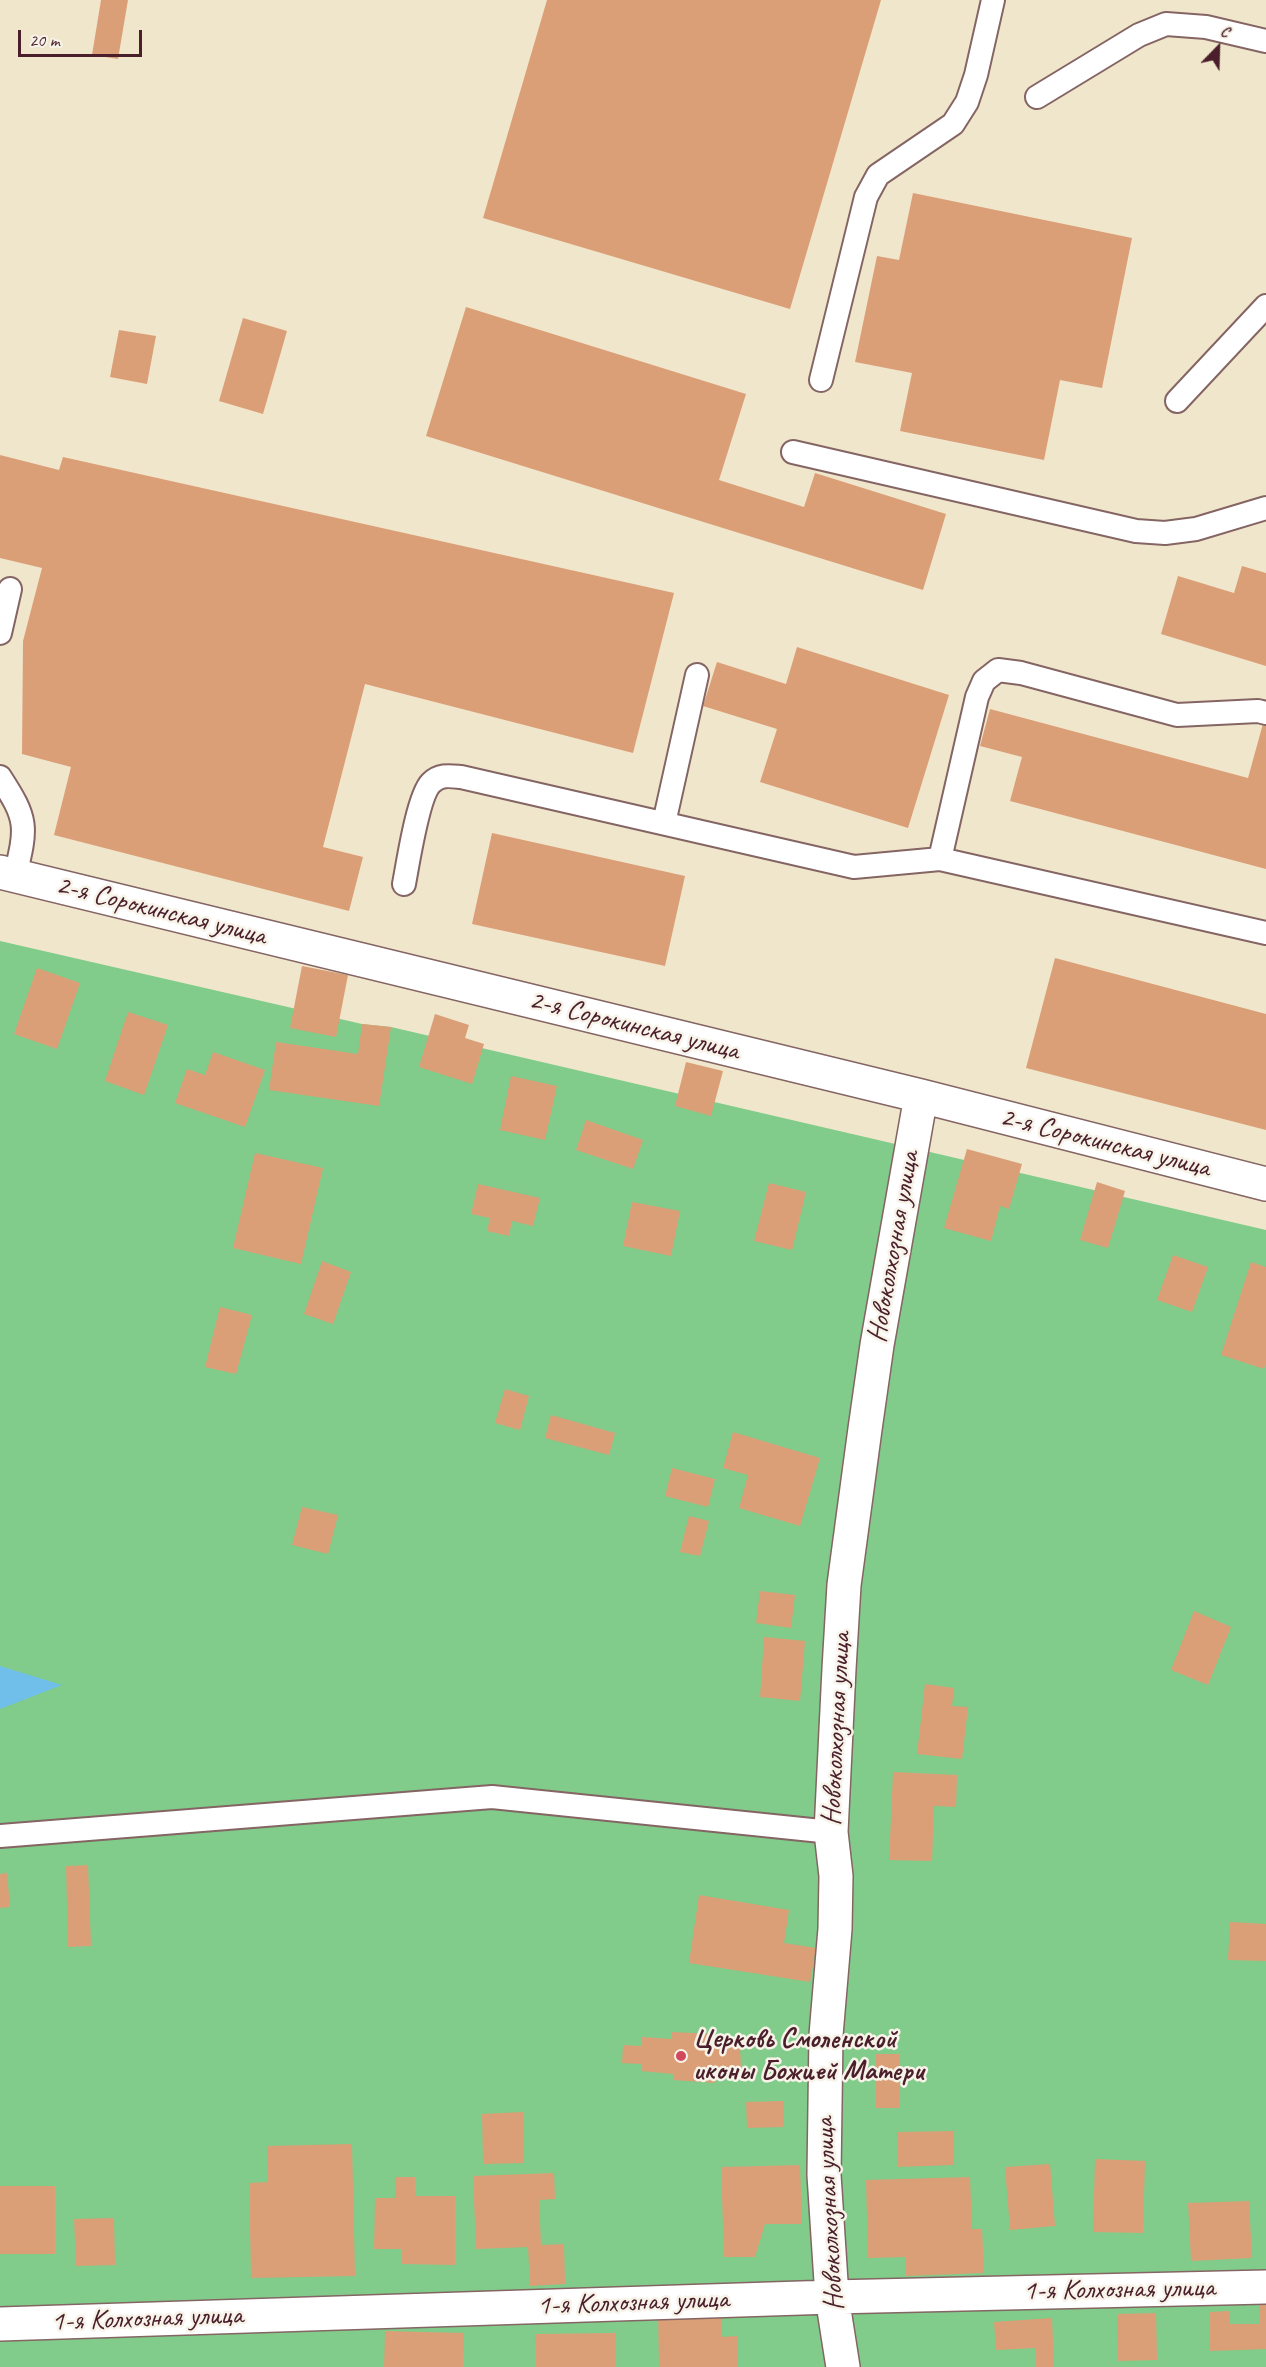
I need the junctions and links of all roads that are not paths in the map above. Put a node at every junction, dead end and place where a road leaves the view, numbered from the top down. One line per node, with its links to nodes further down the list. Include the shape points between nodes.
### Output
1 (993, 0): 5 (lane, via 973,84 953,124 878,175 866,196)
2 (1266, 41): 3 (lane, via 1206,27 1166,24 1139,35)
3 (1037, 97)
4 (1266, 306): 6 (lane)
5 (821, 380)
6 (1177, 401)
7 (793, 452): 8 (lane, via 1136,531 1196,529)
8 (1266, 508)
9 (10, 589): 10 (lane)
10 (0, 633)
11 (697, 675): 14 (lane)
12 (1266, 713): 15 (lane, via 1177,715 998,670 984,681 977,697)
13 (0, 777): 16 (lane, via 24,822 23,844)
14 (664, 823): 15 (lane, via 854,867); 17 (lane, via 443,775 430,784 423,800)
15 (940, 859): 18 (lane)
16 (8, 874): 19 (street, 2-я Сорокинская улица)
17 (404, 884)
18 (1266, 933)
19 (921, 1095): 20 (street, 2-я Сорокинская улица); 21 (street, Новоколхозная улица, via 877,1345 848,1551)
20 (1266, 1184)
21 (831, 1832): 22 (lane, via 492,1797); 24 (street, Новоколхозная улица, via 836,1876 826,2035 824,2175)
22 (0, 1836)
23 (1266, 2287): 24 (street, 1-я Колхозная улица)
24 (832, 2297): 25 (street, 1-я Колхозная улица); 26 (street, Новоколхозная улица)
25 (0, 2324)
26 (843, 2367)

